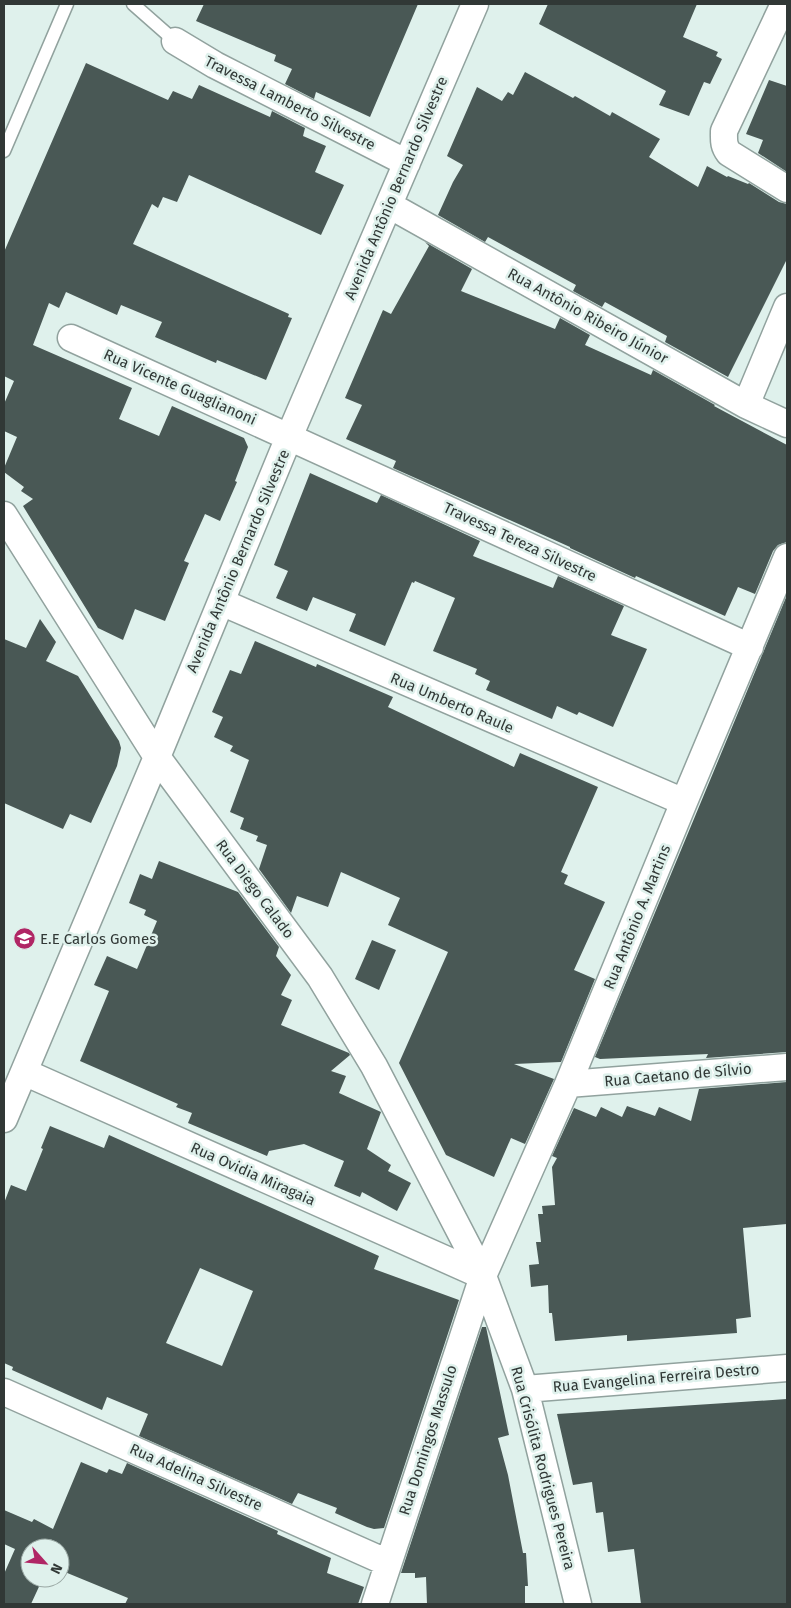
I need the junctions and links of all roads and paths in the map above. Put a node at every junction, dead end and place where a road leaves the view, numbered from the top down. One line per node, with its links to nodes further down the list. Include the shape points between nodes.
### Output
1 (67, 4): 6 (lane)
2 (133, 4): 5 (lane)
3 (475, 4): 7 (street, Avenida Antônio Bernardo Silvestre)
4 (784, 4): 8 (street, via 724,131 725,148 729,152)
5 (175, 41): 7 (street, Travessa Lamberto Silvestre, via 214,65)
6 (4, 151)
7 (407, 163): 9 (street, Avenida Antônio Bernardo Silvestre)
8 (787, 189)
9 (389, 205): 12 (street, Rua Antônio Ribeiro Júnior); 14 (street, Avenida Antônio Bernardo Silvestre)
10 (787, 307): 12 (street)
11 (71, 338): 14 (street, Rua Vicente Guaglianoni)
12 (746, 405): 13 (street, Rua Antônio Ribeiro Júnior)
13 (787, 424)
14 (289, 437): 17 (street, Avenida Antônio Bernardo Silvestre); 18 (street, Travessa Tereza Silvestre)
15 (4, 515): 19 (street, Rua Diego Calado)
16 (787, 556): 18 (street, Rua Antônio A. Martins)
17 (221, 602): 19 (street, Avenida Antônio Bernardo Silvestre); 20 (street, Rua Umberto Raule)
18 (750, 647): 20 (street, Rua Antônio A. Martins)
19 (157, 757): 22 (street, Avenida Antônio Bernardo Silvestre); 25 (street, Rua Diego Calado, via 320,977 374,1066)
20 (684, 802): 23 (street, Rua Antônio A. Martins)
21 (787, 1066): 23 (street, Rua Caetano de Sílvio)
22 (24, 1072): 24 (street, Avenida Antônio Bernardo Silvestre); 25 (street, Rua Ovidia Miragaia)
23 (568, 1084): 25 (street, Rua Antônio A. Martins)
24 (4, 1119)
25 (483, 1276): 27 (street, Rua Crisólita Rodrigues Pereira); 29 (street, Rua Domingos Massulo)
26 (787, 1368): 27 (street, Rua Evangelina Ferreira Destro)
27 (525, 1389): 31 (street, Rua Crisólita Rodrigues Pereira)
28 (4, 1392): 29 (street, Rua Adelina Silvestre)
29 (388, 1563): 30 (street, Rua Domingos Massulo)
30 (375, 1604)
31 (578, 1604)

